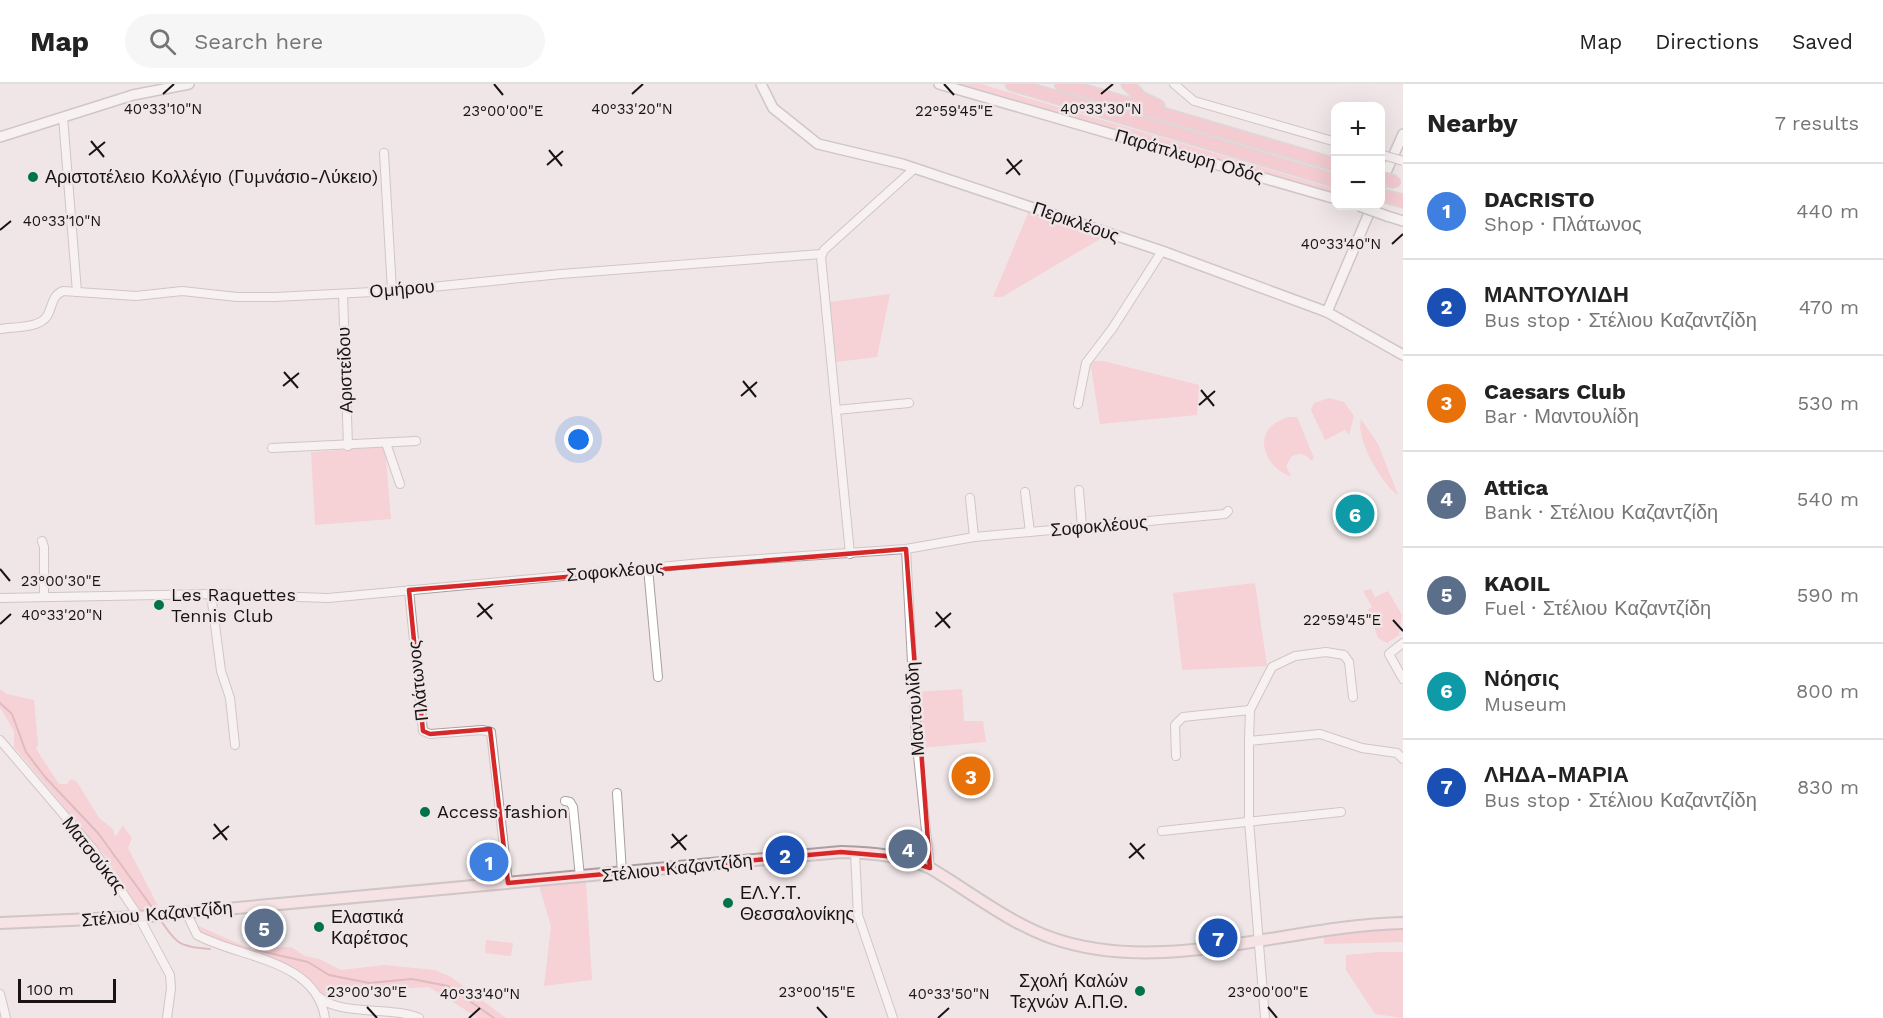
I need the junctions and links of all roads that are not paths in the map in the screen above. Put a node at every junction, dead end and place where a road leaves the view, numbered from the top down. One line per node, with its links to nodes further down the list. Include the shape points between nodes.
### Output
1 (189, 84): 8 (street, via 143,92)
2 (761, 84): 16 (street, Περικλέους, via 773,108 818,144)
3 (939, 84): 23 (street, Παράπλευρη Οδός)
4 (1012, 84): 21 (highway)
5 (1061, 84): 14 (highway)
6 (1128, 84): 14 (highway, via 1140,98 1167,110)
7 (1174, 84): 11 (street, via 1194,101)
8 (63, 117): 10 (street); 31 (street)
9 (1403, 134): 19 (street)
10 (0, 136)
11 (1331, 141)
12 (384, 153): 30 (street)
13 (1385, 156): 15 (street, bridge)
14 (1313, 158): 17 (highway)
15 (1403, 161)
16 (902, 164): 18 (street, Περικλέους); 20 (street)
17 (1331, 164)
18 (915, 168): 20 (street); 28 (street, Περικλέους)
19 (1385, 175)
20 (903, 179): 29 (street)
21 (1331, 180)
22 (1385, 196): 24 (highway)
23 (1331, 198)
24 (1403, 201)
25 (1370, 210): 33 (street)
26 (1370, 210): 27 (street, bridge)
27 (1403, 221)
28 (1162, 251): 33 (street, Περικλέους); 37 (street, via 1086,363)
29 (821, 254): 30 (street, Ομήρου); 38 (street)
30 (392, 291): 32 (street, Ομήρου)
31 (77, 292): 32 (street, Ομήρου, via 136,296 187,291 249,298); 34 (street, Ομήρου, via 57,294 41,322)
32 (343, 294): 41 (street, Αριστείδου)
33 (1327, 312): 35 (street, Περικλέους)
34 (0, 329)
35 (1403, 355)
36 (909, 403): 38 (street)
37 (1078, 404)
38 (836, 411): 53 (street)
39 (416, 441): 40 (street)
40 (386, 443): 41 (street); 43 (street)
41 (348, 446): 42 (street)
42 (272, 448)
43 (400, 484)
44 (1079, 490): 48 (street)
45 (1025, 492): 49 (street)
46 (970, 498): 50 (street)
47 (1228, 511): 48 (street, Σοφοκλέους, via 1206,517)
48 (1082, 527): 49 (street, Σοφοκλέους)
49 (1030, 532): 50 (street, Σοφοκλέους)
50 (974, 537): 52 (street, Σοφοκλέους)
51 (42, 541): 57 (street)
52 (906, 549): 53 (street, Σοφοκλέους); 75 (street, Μαντουλίδη, via 916,737)
53 (850, 554): 54 (street, Σοφοκλέους)
54 (648, 568): 55 (street, Σοφοκλέους); 60 (street)
55 (409, 590): 56 (street, Σοφοκλέους, via 318,599); 78 (street, Πλάτωνος, via 423,730 430,734 491,732)
56 (211, 594): 57 (street, Σοφοκλέους); 66 (street)
57 (44, 596): 58 (street, Σοφοκλέους)
58 (0, 598)
59 (1403, 643): 61 (street, via 1389,654)
60 (658, 677)
61 (1403, 679)
62 (1353, 697): 63 (street, via 1349,662 1344,656 1326,652 1295,656 1272,667)
63 (1250, 710): 65 (street); 67 (street, via 1183,717 1175,726)
64 (0, 740): 80 (street, Ματσούκας, via 93,849)
65 (1249, 741): 68 (street, via 1320,734 1370,750 1397,753); 72 (street)
66 (234, 745)
67 (1176, 756)
68 (1403, 759)
69 (617, 793): 76 (street)
70 (565, 801): 77 (street, via 573,807)
71 (1341, 812): 72 (street)
72 (1249, 822): 73 (street); 83 (street)
73 (1162, 831)
74 (855, 852): 75 (main road, Στέλιου Καζαντζίδη, via 897,856); 76 (main road, Στέλιου Καζαντζίδη); 90 (street, via 858,915)
75 (930, 868): 83 (main road, Στέλιου Καζαντζίδη, via 1032,929 1052,938 1108,951 1148,953)
76 (622, 873): 77 (main road, Στέλιου Καζαντζίδη)
77 (580, 878): 78 (main road, Στέλιου Καζαντζίδη)
78 (508, 884): 79 (main road, Στέλιου Καζαντζίδη)
79 (186, 912): 80 (main road, Στέλιου Καζαντζίδη); 85 (street, via 197,935 292,971)
80 (139, 917): 81 (main road, Στέλιου Καζαντζίδη); 87 (street, Ματσούκας, via 170,975)
81 (0, 923)
82 (1403, 923): 83 (main road, Στέλιου Καζαντζίδη, via 1336,927)
83 (1259, 940): 91 (street)
84 (0, 994): 86 (street)
85 (318, 996): 88 (street); 89 (street, via 338,1005 397,1011)
86 (6, 1018)
87 (167, 1018)
88 (325, 1018)
89 (419, 1018)
90 (893, 1018)
91 (1265, 1018)

